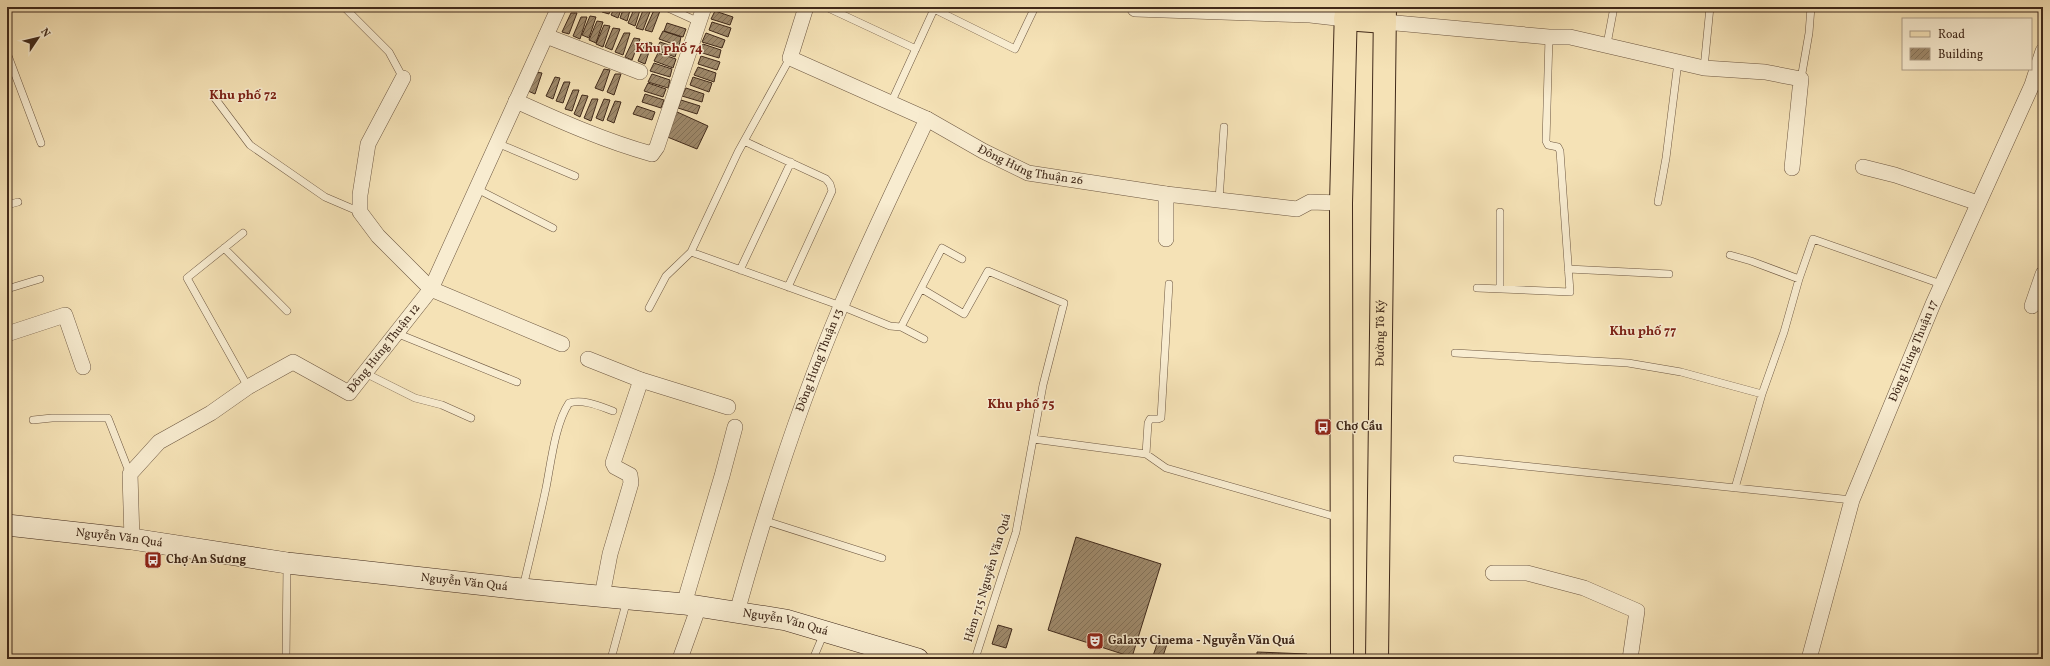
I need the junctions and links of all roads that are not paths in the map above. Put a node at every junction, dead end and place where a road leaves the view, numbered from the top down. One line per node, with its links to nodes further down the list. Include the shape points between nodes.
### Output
1 (344, 7): 26 (lane, via 390,52)
2 (559, 7): 16 (street, Đông Hưng Thuận 12)
3 (666, 7): 15 (lane)
4 (704, 7): 15 (street)
5 (806, 7): 22 (street)
6 (826, 7): 19 (lane)
7 (1035, 7): 11 (lane, via 1015,49)
8 (1614, 7): 18 (lane)
9 (1710, 7): 24 (lane)
10 (1811, 7): 27 (lane)
11 (934, 8): 19 (lane)
12 (1135, 9): 13 (street, via 1310,15)
13 (1345, 13): 14 (main road); 46 (main road)
14 (1385, 14): 17 (street); 120 (main road, Đường Tô Ký)
15 (700, 22): 30 (street, via 657,148 652,154)
16 (546, 36): 25 (street); 30 (street, Đông Hưng Thuận 12)
17 (1549, 37): 18 (street, via 1570,37); 58 (lane, via 1546,142 1558,147 1560,151)
18 (1607, 44): 23 (street)
19 (916, 49): 31 (lane)
20 (2043, 51): 28 (street, Đông Hưng Thuận 17)
21 (7, 53): 35 (lane)
22 (790, 58): 31 (street, Đông Hưng Thuận 26); 34 (lane)
23 (1678, 62): 24 (street); 45 (lane)
24 (1704, 68): 27 (street, via 1765,72)
25 (640, 72)
26 (403, 78): 49 (street, via 368,144 360,194)
27 (1801, 79): 39 (street)
28 (2038, 86): 47 (street, Đông Hưng Thuận 17)
29 (214, 97): 49 (lane, via 250,145 325,197)
30 (516, 102): 36 (street, Đông Hưng Thuận 12)
31 (891, 103): 32 (street, Đông Hưng Thuận 26)
32 (927, 119): 42 (street, Đông Hưng Thuận 26, via 1028,173); 72 (street, Đông Hưng Thuận 13)
33 (1224, 127): 43 (lane)
34 (744, 141): 37 (lane); 55 (lane)
35 (41, 142)
36 (497, 143): 40 (lane); 41 (street, Đông Hưng Thuận 12)
37 (791, 162): 59 (lane); 66 (lane, via 826,179 832,191)
38 (1864, 167): 47 (street)
39 (1792, 168)
40 (574, 176)
41 (476, 189): 51 (lane); 69 (street, Đông Hưng Thuận 12)
42 (1166, 194): 43 (street, Đông Hưng Thuận 26); 53 (street)
43 (1219, 200): 46 (street, Đông Hưng Thuận 26, via 1297,209 1310,202)
44 (18, 202): 48 (lane)
45 (1658, 202)
46 (1341, 203): 100 (main road)
47 (1978, 203): 65 (street, Đông Hưng Thuận 17)
48 (7, 205)
49 (360, 212): 69 (street, via 378,236)
50 (1500, 212): 71 (lane)
51 (553, 228)
52 (243, 233): 54 (lane)
53 (1166, 239)
54 (224, 248): 75 (lane); 87 (lane, via 187,278)
55 (691, 252): 59 (lane); 74 (lane, via 666,276)
56 (1730, 255): 63 (lane)
57 (962, 259): 70 (lane, via 942,248)
58 (1568, 268): 60 (lane); 71 (lane, via 1570,292)
59 (740, 270): 66 (lane)
60 (1669, 274)
61 (2043, 274): 73 (street)
62 (40, 279): 68 (lane)
63 (1799, 279): 65 (lane, via 1813,239); 88 (lane)
64 (1170, 284): 95 (lane, via 1161,418 1150,419 1148,423)
65 (1942, 284): 99 (street, Đông Hưng Thuận 17)
66 (788, 287): 72 (lane)
67 (1477, 288): 71 (lane)
68 (7, 289)
69 (431, 289): 77 (street, Đông Hưng Thuận 12); 80 (street)
70 (922, 289): 76 (lane); 94 (lane, Hẻm 715 Nguyễn Văn Quá, via 964,314 988,271 1064,302 1042,385)
71 (1500, 289)
72 (841, 306): 76 (lane, via 890,326); 101 (street, Đông Hưng Thuận 13, via 794,426)
73 (2032, 306)
74 (649, 308)
75 (287, 311)
76 (900, 327): 79 (lane)
77 (396, 333): 84 (street, Đông Hưng Thuận 12); 86 (lane)
78 (7, 334): 83 (street, via 65,315)
79 (924, 339)
80 (562, 344)
81 (1455, 353): 88 (lane, via 1628,363 1681,372)
82 (588, 359): 85 (street)
83 (83, 367)
84 (365, 373): 87 (street, Đông Hưng Thuận 12, via 349,394 294,362); 91 (lane, via 415,398 442,405)
85 (641, 380): 89 (street); 108 (street, via 613,463 615,467 630,474 631,483 610,554)
86 (517, 382)
87 (248, 387): 97 (street, Đông Hưng Thuận 12, via 211,413 159,442)
88 (1762, 394): 98 (lane)
89 (728, 407)
90 (612, 411): 107 (lane, via 576,401 569,403 566,408 556,439)
91 (471, 418)
92 (33, 420): 97 (lane, via 108,418)
93 (734, 427): 110 (street)
94 (1033, 439): 95 (lane); 118 (lane, Hẻm 715 Nguyễn Văn Quá, via 1016,532)
95 (1146, 454): 100 (lane, via 1166,468)
96 (1457, 459): 98 (lane)
97 (130, 474): 103 (street)
98 (1735, 488): 99 (lane)
99 (1852, 500): 122 (street, Đông Hưng Thuận 17)
100 (1343, 519): 119 (main road)
101 (763, 520): 104 (lane); 111 (street, Đông Hưng Thuận 13)
102 (7, 525): 103 (main road, Nguyễn Văn Quá)
103 (132, 539): 105 (main road, Nguyễn Văn Quá)
104 (882, 558)
105 (287, 563): 107 (main road, Nguyễn Văn Quá); 113 (lane)
106 (1493, 573): 121 (street, via 1527,572 1584,588 1637,611)
107 (522, 589): 108 (main road, Nguyễn Văn Quá)
108 (602, 596): 109 (main road, Nguyễn Văn Quá)
109 (628, 598): 110 (main road, Nguyễn Văn Quá); 114 (lane)
110 (691, 605): 111 (main road, Nguyễn Văn Quá); 115 (street)
111 (737, 612): 112 (main road, Nguyễn Văn Quá, via 786,620)
112 (824, 631): 116 (lane); 117 (main road, Nguyễn Văn Quá)
113 (286, 659)
114 (611, 659)
115 (680, 659)
116 (814, 659)
117 (918, 659)
118 (975, 659)
119 (1342, 659)
120 (1377, 659)
121 (1630, 659)
122 (1809, 659)

